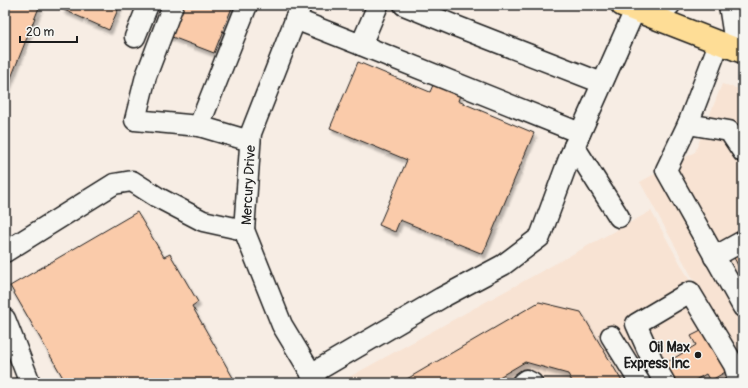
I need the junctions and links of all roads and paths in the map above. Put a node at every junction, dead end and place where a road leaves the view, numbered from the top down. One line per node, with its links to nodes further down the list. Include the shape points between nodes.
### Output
1 (148, 5): 10 (street)
2 (173, 5): 15 (street, via 146,76 135,120)
3 (247, 5): 15 (street)
4 (378, 5): 11 (street)
5 (404, 5): 13 (street)
6 (729, 5): 12 (street)
7 (628, 8): 9 (main road); 13 (street)
8 (298, 12): 11 (street); 17 (street, Mercury Drive)
9 (662, 12): 12 (main road)
10 (135, 37)
11 (361, 45): 16 (street)
12 (733, 48): 14 (street)
13 (602, 83): 16 (street)
14 (688, 124): 18 (street, via 729,131); 23 (street, via 666,170)
15 (199, 126): 17 (street)
16 (577, 140): 19 (street); 27 (street, via 540,236 503,265 441,298)
17 (250, 141): 20 (street, Mercury Drive)
18 (743, 152)
19 (619, 217)
20 (244, 230): 22 (street, via 202,221 132,181 114,184); 27 (street, Mercury Drive, via 282,325)
21 (743, 241): 23 (street)
22 (5, 252)
23 (714, 257): 24 (street)
24 (743, 307)
25 (5, 319): 28 (street)
26 (611, 336): 31 (street)
27 (314, 378)
28 (30, 383)
29 (522, 383): 30 (street, via 526,380)
30 (532, 383)
31 (640, 383)
32 (665, 383): 33 (street, via 636,324 690,292 734,365 738,378)
33 (735, 383)

